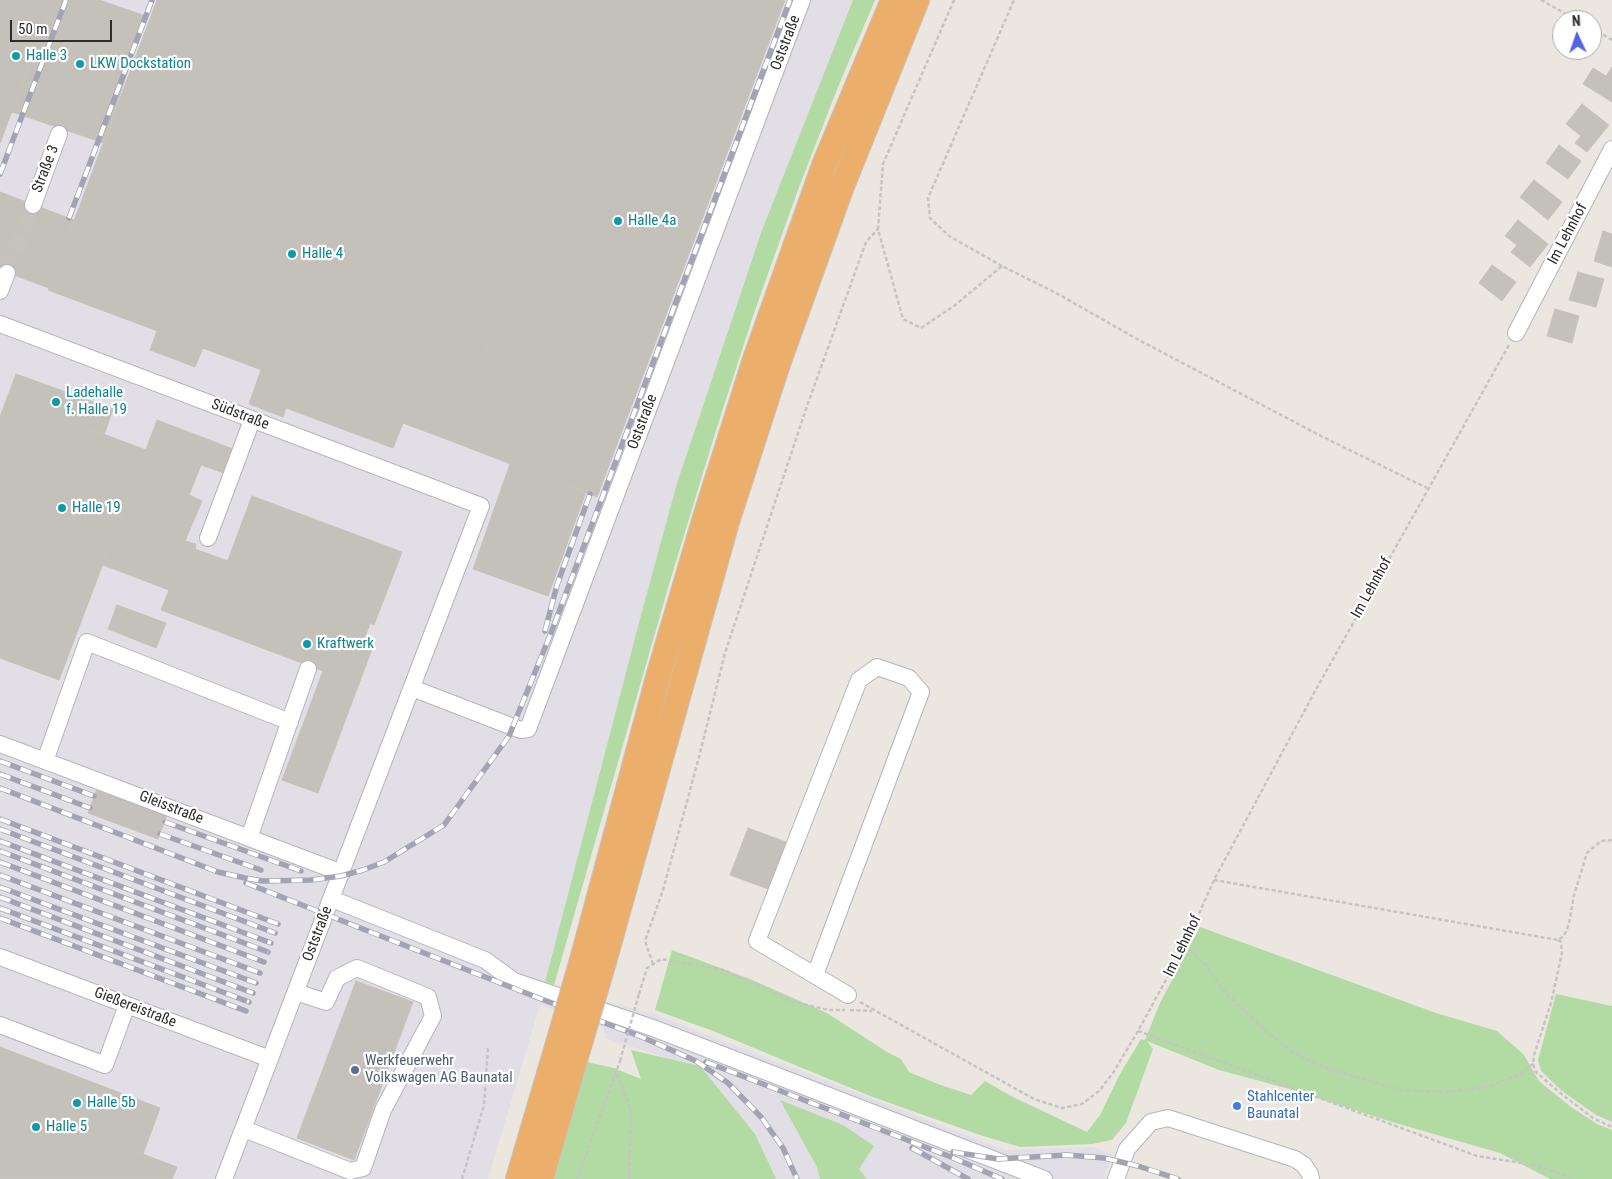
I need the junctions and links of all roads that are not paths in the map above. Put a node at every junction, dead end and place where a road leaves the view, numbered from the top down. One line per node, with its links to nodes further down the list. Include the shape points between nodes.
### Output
1 (802, 0): 15 (street, Oststraße, via 528,729 513,727)
2 (893, 0): 23 (highway, via 824,165 755,359 706,514 660,670)
3 (917, 0): 23 (highway, via 841,189 778,364)
4 (60, 134): 6 (street, Straße 3)
5 (1612, 149): 10 (street, Im Lehnhof)
6 (33, 205)
7 (7, 273): 8 (street)
8 (0, 291)
9 (0, 324): 11 (street, Südstraße)
10 (1516, 333)
11 (252, 420): 12 (street, Südstraße); 13 (street)
12 (481, 506): 15 (street, Oststraße)
13 (208, 538)
14 (308, 669): 16 (street)
15 (412, 688): 20 (street, Oststraße)
16 (290, 722): 18 (street, via 87,642); 19 (street)
17 (0, 744): 18 (street, Gleisstraße)
18 (45, 761): 19 (street, Gleisstraße)
19 (249, 838): 20 (street, Gleisstraße)
20 (342, 873): 21 (street, Oststraße)
21 (332, 899): 25 (street, Oststraße); 36 (street, via 485,960 514,981 662,1032)
22 (0, 957): 27 (street, Gießereistraße)
23 (594, 959): 29 (highway, bridge)
24 (816, 975): 24 (street, via 921,692 909,678 877,667 859,680 757,941); 26 (street)
25 (296, 992): 30 (street, Oststraße); 31 (street, via 326,1002 337,978 357,968 428,997 433,1016 383,1110 363,1168 350,1171)
26 (848, 995)
27 (127, 1005): 28 (street, via 105,1065); 30 (street, Gießereistraße)
28 (0, 1026)
29 (568, 1046): 34 (highway); 35 (highway)
30 (270, 1059): 31 (street, Oststraße)
31 (244, 1129): 33 (street, Oststraße)
32 (1121, 1177): 37 (street, via 1128,1149 1151,1122 1168,1118 1295,1159 1304,1165)
33 (224, 1179)
34 (518, 1179)
35 (541, 1179)
36 (1044, 1179)
37 (1311, 1179)

